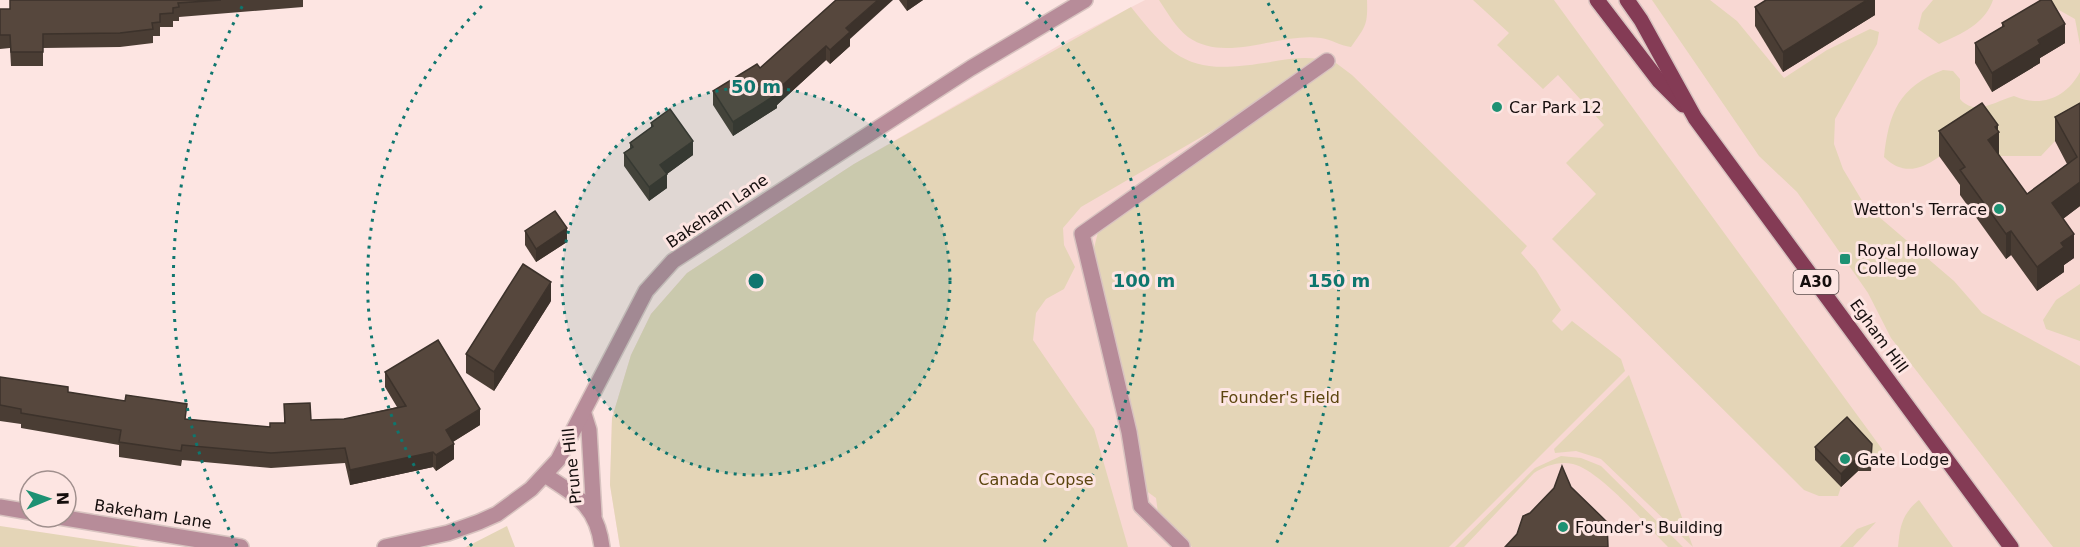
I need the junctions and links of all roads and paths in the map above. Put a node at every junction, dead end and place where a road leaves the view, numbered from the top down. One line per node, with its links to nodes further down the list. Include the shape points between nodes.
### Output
1 (1085, 0): 6 (street, Bakeham Lane, via 971,68 673,261 646,291 632,315)
2 (1597, 0): 5 (main road, Egham Hill / A30, via 1659,81)
3 (1627, 0): 5 (main road, Egham Hill / A30)
4 (1327, 61): 12 (street, via 1082,234 1129,432 1141,506)
5 (1695, 118): 16 (main road, Egham Hill / A30)
6 (584, 414): 7 (street, Bakeham Lane); 10 (street, Prune Hill, via 589,430)
7 (545, 475): 10 (street, Prune Hill, via 584,502); 14 (street, Bakeham Lane, via 517,501 479,522)
8 (0, 507): 9 (street)
9 (18, 510)
10 (594, 515): 15 (street, Prune Hill)
11 (78, 520): 13 (street, Bakeham Lane)
12 (1182, 546)
13 (241, 547)
14 (385, 547)
15 (602, 547)
16 (2011, 547)

